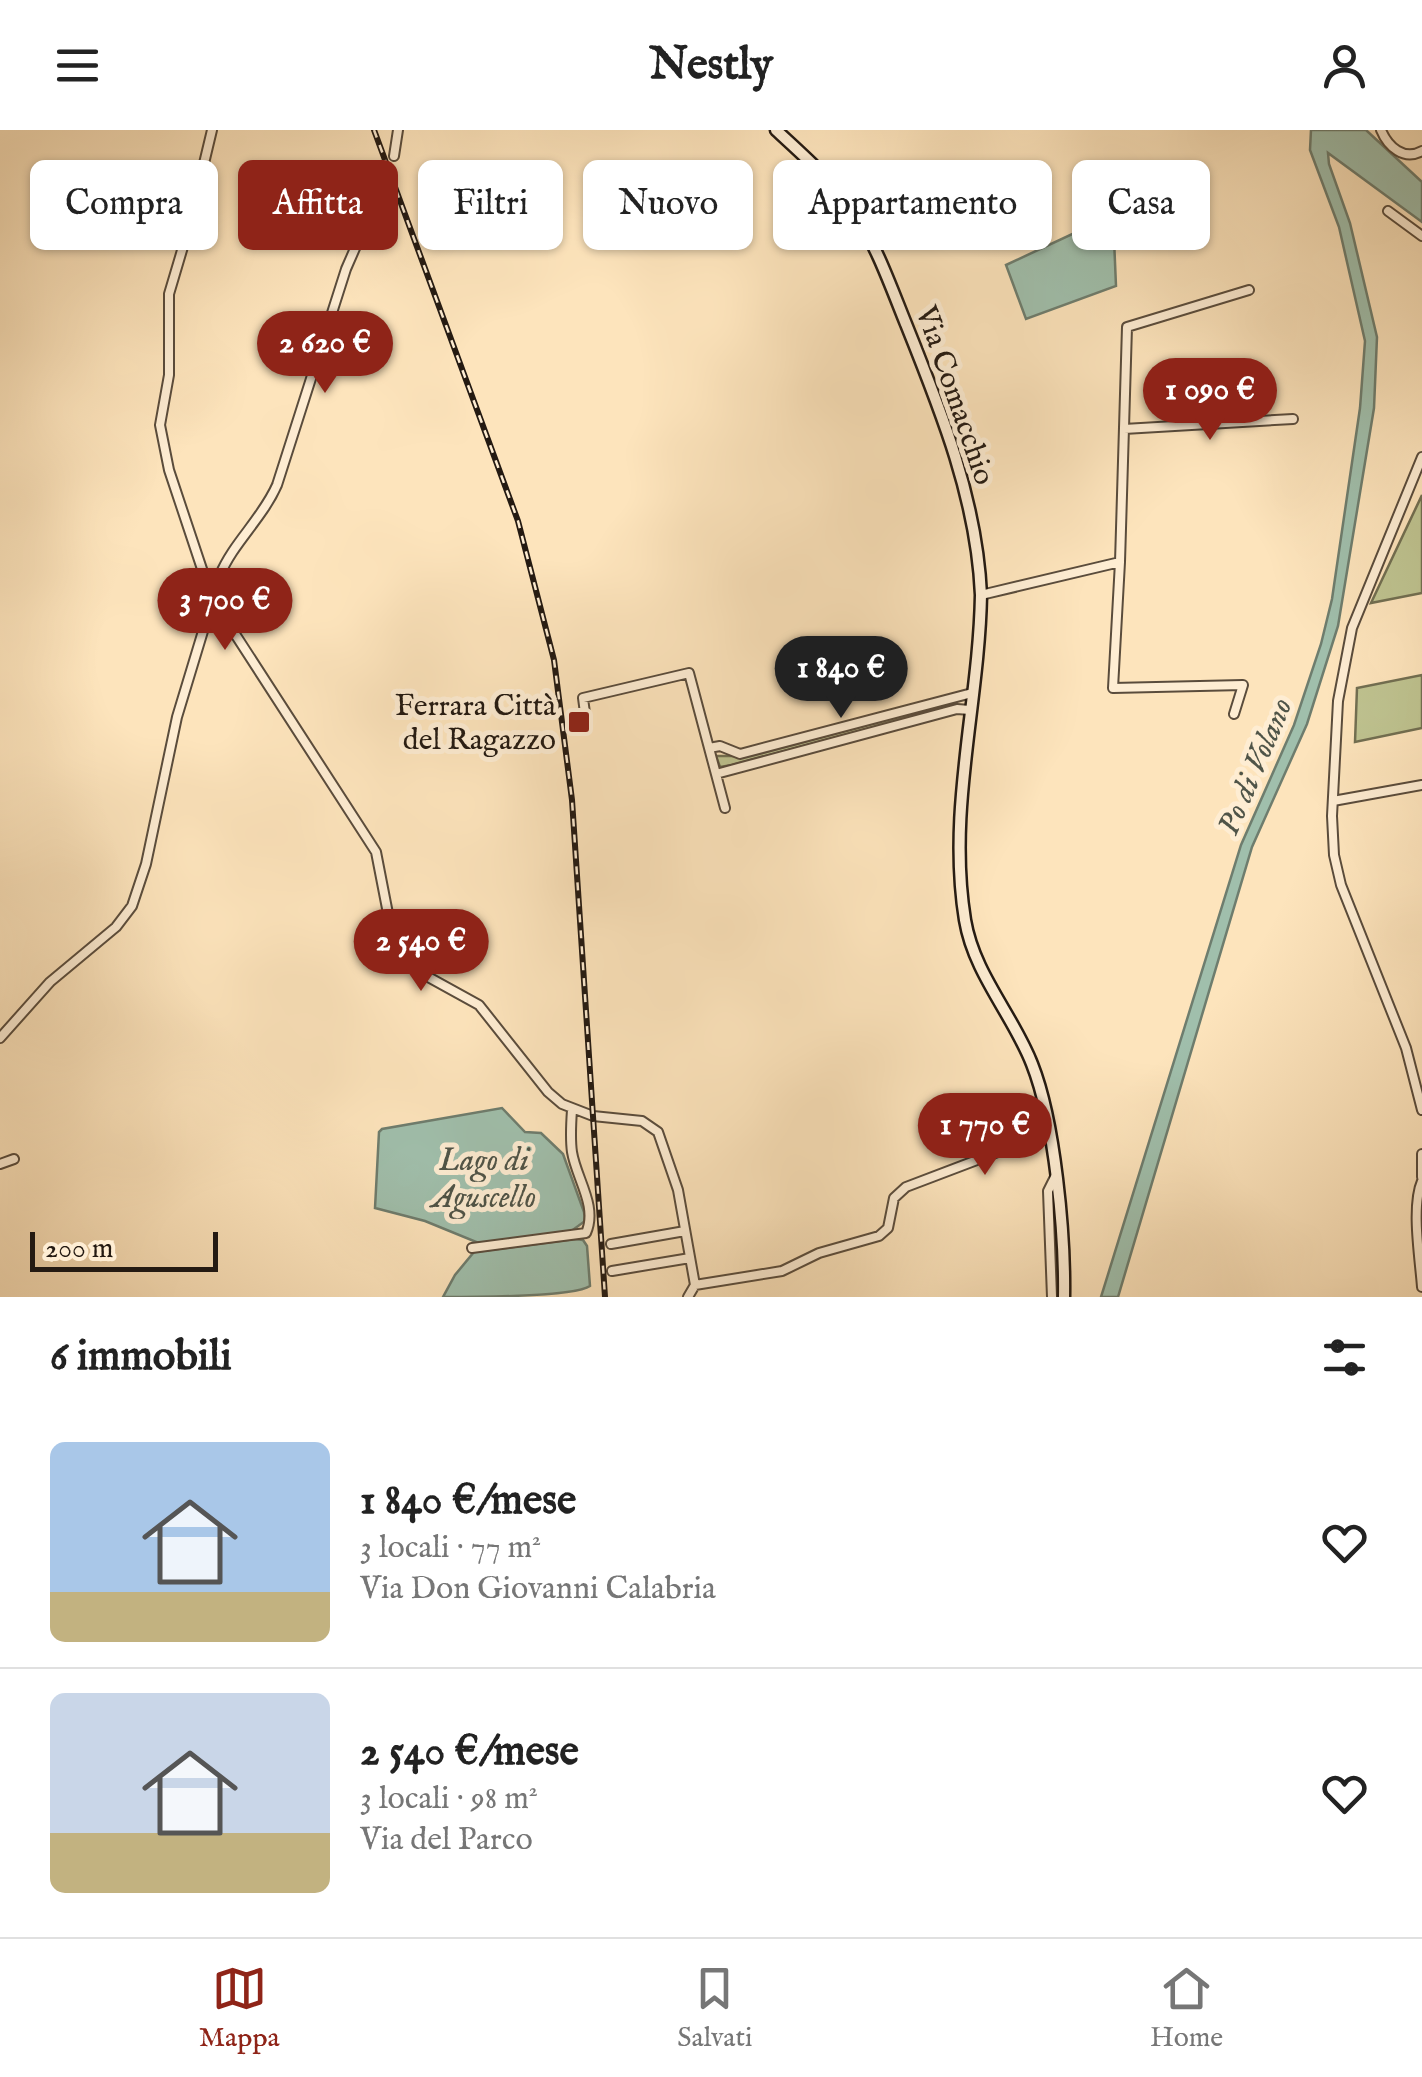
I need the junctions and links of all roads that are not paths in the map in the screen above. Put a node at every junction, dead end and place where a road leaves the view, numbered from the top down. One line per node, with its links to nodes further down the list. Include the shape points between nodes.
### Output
1 (212, 130): 15 (street, via 169,292 169,375 160,420)
2 (398, 130): 6 (street)
3 (776, 130): 17 (main road, Via Comacchio, via 840,194 879,259 952,443)
4 (1381, 130): 5 (street, via 1400,152)
5 (1419, 153)
6 (394, 156)
7 (1388, 211): 8 (street)
8 (1422, 236)
9 (354, 250): 18 (street, via 277,485 225,564)
10 (1249, 290): 12 (street, via 1127,328)
11 (1293, 420): 12 (street)
12 (1124, 430): 14 (street)
13 (1422, 457): 26 (street, via 1352,628 1338,701)
14 (1120, 562): 17 (street); 22 (street, via 1113,688 1243,686)
15 (202, 570): 16 (street); 18 (street)
16 (205, 581): 18 (street); 18 (street)
17 (981, 595): 19 (main road, Via Comacchio)
18 (213, 597): 28 (street, via 132,906); 29 (street, via 376,852 402,956 479,1005 548,1092)
19 (972, 693): 20 (main road, Via Comacchio); 23 (street, via 740,754)
20 (970, 710): 24 (street); 31 (main road, Via Comacchio, via 958,822 964,918 982,970 1032,1062)
21 (584, 713): 23 (street, via 583,698 690,673)
22 (1234, 714)
23 (709, 748): 24 (street)
24 (716, 774): 27 (street)
25 (1422, 785): 26 (street)
26 (1333, 801): 30 (street, via 1342,885 1406,1048)
27 (725, 808)
28 (0, 1038)
29 (572, 1110): 37 (street, via 642,1120 654,1128); 39 (street, via 572,1154 589,1210 586,1233)
30 (1422, 1110)
31 (1048, 1132): 35 (main road, Via Comacchio); 42 (street, via 906,1187 894,1198 888,1228 879,1236 782,1271)
32 (1422, 1154): 36 (street)
33 (14, 1159): 34 (street)
34 (0, 1164)
35 (1054, 1178): 45 (street, Via Comacchio, via 1048,1191); 46 (main road, Via Comacchio)
36 (1422, 1179): 43 (street)
37 (686, 1231): 38 (street); 40 (street)
38 (611, 1244)
39 (472, 1248)
40 (690, 1258): 41 (street); 42 (street)
41 (612, 1271)
42 (695, 1285): 44 (street)
43 (1422, 1287)
44 (688, 1297)
45 (1052, 1297)
46 (1064, 1297)

